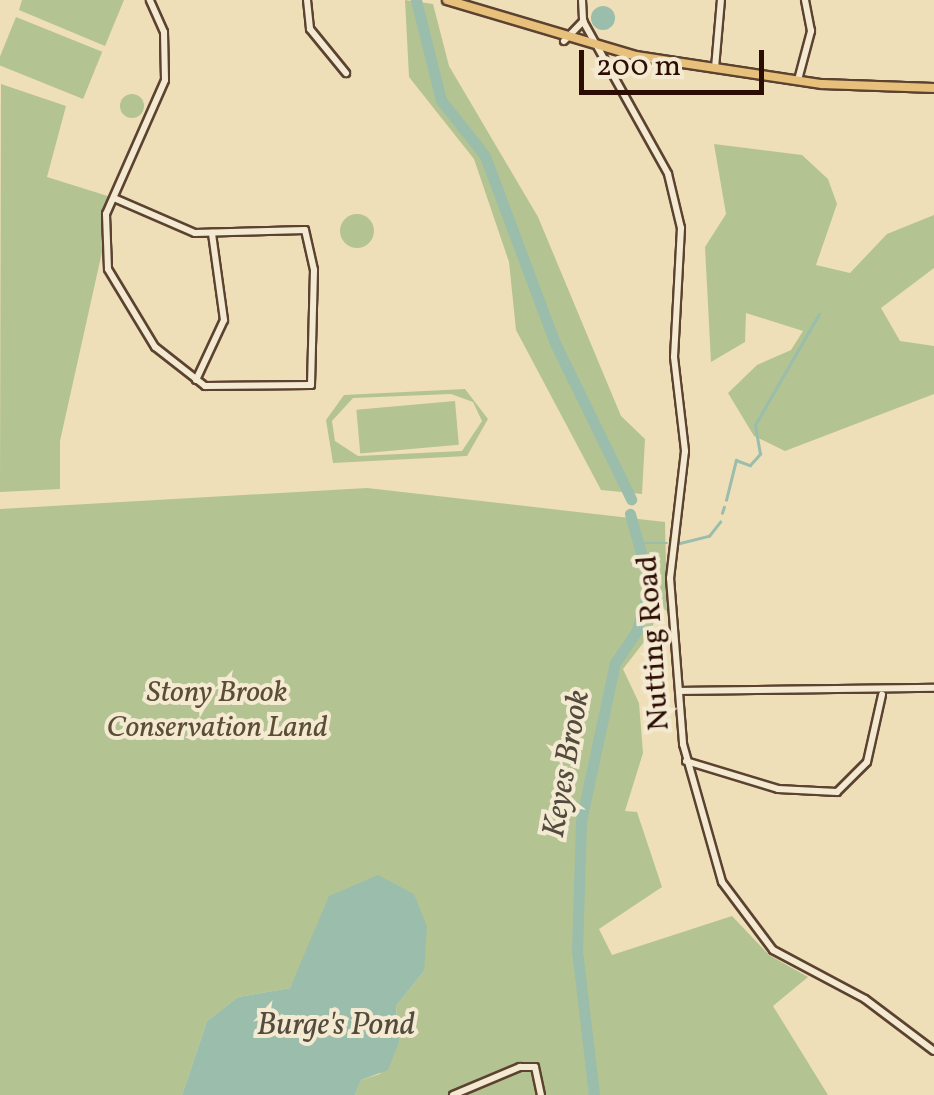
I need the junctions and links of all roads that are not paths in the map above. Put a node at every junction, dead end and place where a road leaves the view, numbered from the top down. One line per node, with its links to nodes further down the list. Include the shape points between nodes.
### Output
1 (150, 0): 16 (street, via 164,32 165,80)
2 (307, 0): 12 (street, via 310,29)
3 (447, 0): 8 (main road)
4 (582, 0): 7 (street)
5 (721, 0): 11 (street)
6 (805, 0): 14 (street, via 810,31)
7 (583, 20): 8 (street); 9 (street, Nutting Road)
8 (564, 42): 9 (main road)
9 (599, 49): 10 (main road); 13 (street, Nutting Road)
10 (620, 53): 11 (main road); 13 (street)
11 (715, 68): 14 (main road)
12 (346, 73)
13 (618, 75): 20 (street, Nutting Road, via 668,174 681,228 674,357 685,450 669,560)
14 (798, 80): 15 (main road)
15 (934, 88)
16 (114, 198): 17 (street); 18 (street, via 103,237 116,285 156,347)
17 (212, 234): 18 (street, via 224,320); 18 (street, via 306,230 316,377 298,388 205,386)
18 (196, 380)
19 (934, 688): 21 (street)
20 (680, 691): 21 (street, via 818,686); 22 (street, Nutting Road)
21 (882, 695): 22 (street, via 867,762 837,792 778,789)
22 (686, 761): 23 (street, Nutting Road, via 722,882 750,928)
23 (934, 1051)
24 (452, 1095): 25 (street, via 520,1067 536,1067)
25 (541, 1095)

